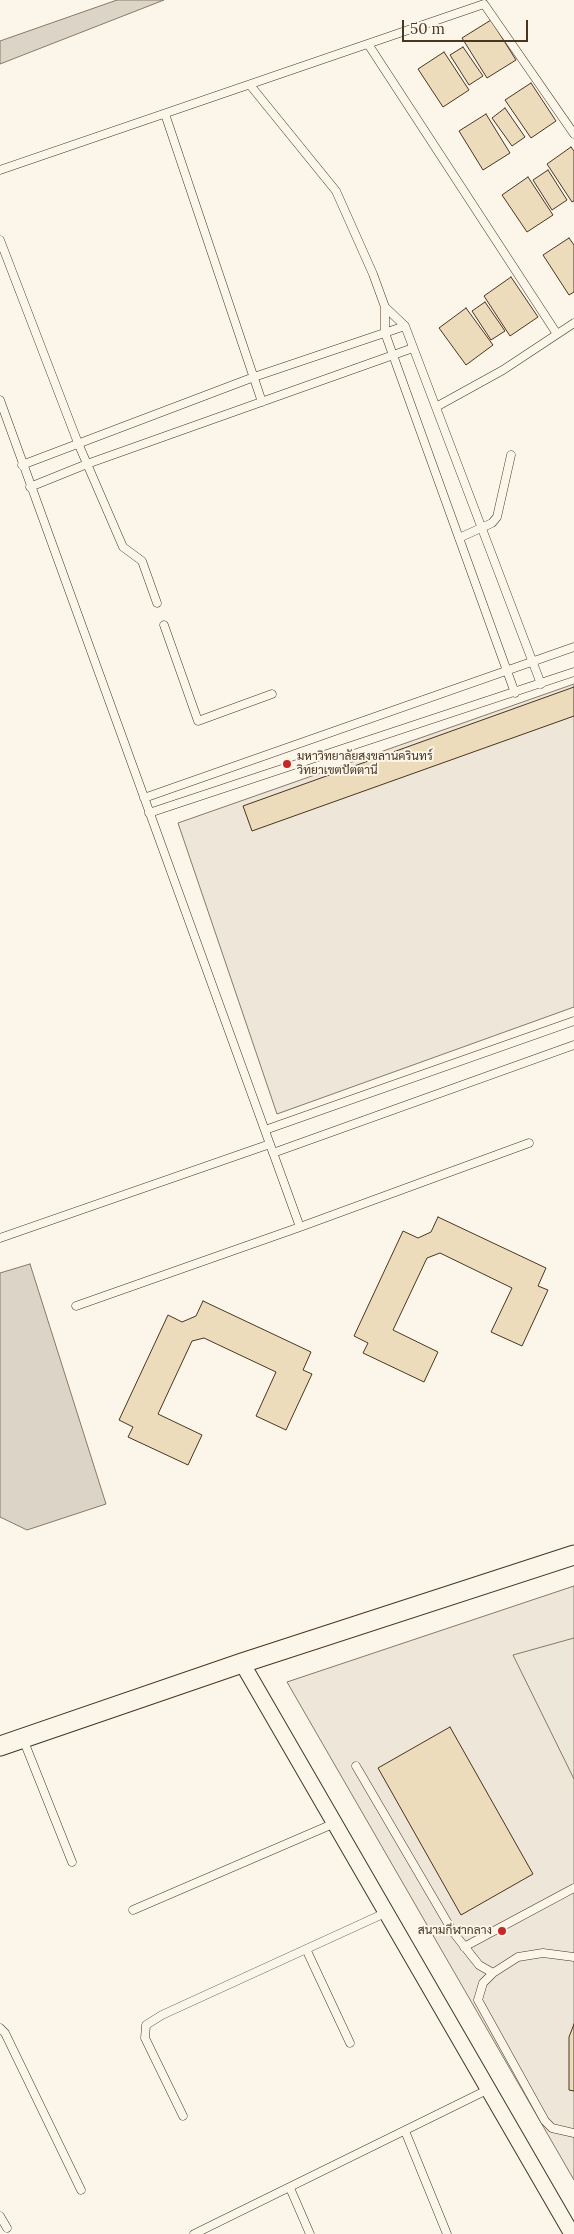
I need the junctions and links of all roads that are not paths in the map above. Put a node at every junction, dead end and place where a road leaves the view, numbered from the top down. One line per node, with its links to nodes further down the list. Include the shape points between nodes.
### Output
1 (368, 44): 2 (lane); 4 (lane, via 484,4); 11 (lane)
2 (250, 85): 3 (lane); 7 (lane, via 336,191)
3 (166, 114): 5 (lane); 14 (lane)
4 (574, 134)
5 (0, 170)
6 (0, 240): 18 (lane)
7 (385, 307): 9 (lane); 10 (lane)
8 (574, 323): 11 (lane)
9 (405, 326): 10 (lane); 12 (lane)
10 (385, 334): 13 (lane); 14 (lane)
11 (557, 334): 17 (lane, via 503,370)
12 (414, 348): 13 (lane); 17 (lane)
13 (393, 356): 16 (lane); 24 (lane)
14 (254, 377): 16 (lane); 18 (lane)
15 (0, 400): 21 (lane)
16 (262, 402): 20 (lane)
17 (436, 406): 23 (lane)
18 (78, 443): 20 (lane); 21 (lane)
19 (511, 454): 23 (lane, via 497,517)
20 (87, 464): 22 (lane); 25 (lane, via 123,547 142,561)
21 (22, 465): 22 (lane)
22 (30, 487): 34 (lane)
23 (482, 528): 24 (lane); 28 (lane)
24 (459, 538): 29 (lane)
25 (157, 603)
26 (164, 625): 33 (lane, via 198,721)
27 (574, 647): 28 (lane)
28 (532, 662): 29 (lane); 31 (lane)
29 (506, 671): 32 (lane); 34 (lane)
30 (574, 672): 31 (lane)
31 (541, 684): 32 (lane)
32 (514, 693): 35 (lane)
33 (272, 694)
34 (144, 798): 35 (lane)
35 (149, 813): 38 (lane)
36 (574, 1021): 38 (lane)
37 (574, 1045): 41 (lane)
38 (265, 1130): 40 (lane)
39 (530, 1143): 42 (lane)
40 (270, 1144): 41 (lane); 43 (lane)
41 (273, 1153): 42 (lane)
42 (300, 1227): 44 (lane)
43 (0, 1238)
44 (76, 1306)
45 (574, 1555): 46 (street)
46 (242, 1663): 47 (street); 50 (street)
47 (22, 1739): 48 (street); 51 (lane)
48 (0, 1746)
49 (356, 1766): 55 (lane, via 411,1864)
50 (335, 1822): 53 (lane); 54 (street)
51 (72, 1862)
52 (574, 1888): 55 (lane)
53 (133, 1910)
54 (385, 1913): 56 (lane); 61 (street)
55 (464, 1947): 58 (lane, via 479,1965)
56 (306, 1949): 60 (lane); 62 (lane, via 146,2025 145,2038)
57 (574, 1957): 58 (lane, via 532,1953 518,1956)
58 (493, 1973): 64 (lane, via 480,1991 478,2000 482,2009 545,2121 552,2128)
59 (0, 2028): 66 (lane)
60 (350, 2042)
61 (487, 2090): 63 (lane); 72 (street)
62 (183, 2116)
63 (405, 2131): 65 (lane); 71 (lane)
64 (574, 2133)
65 (290, 2188): 69 (lane); 70 (lane)
66 (81, 2190)
67 (0, 2216): 68 (lane)
68 (7, 2228)
69 (194, 2234)
70 (310, 2234)
71 (448, 2234)
72 (572, 2234)

